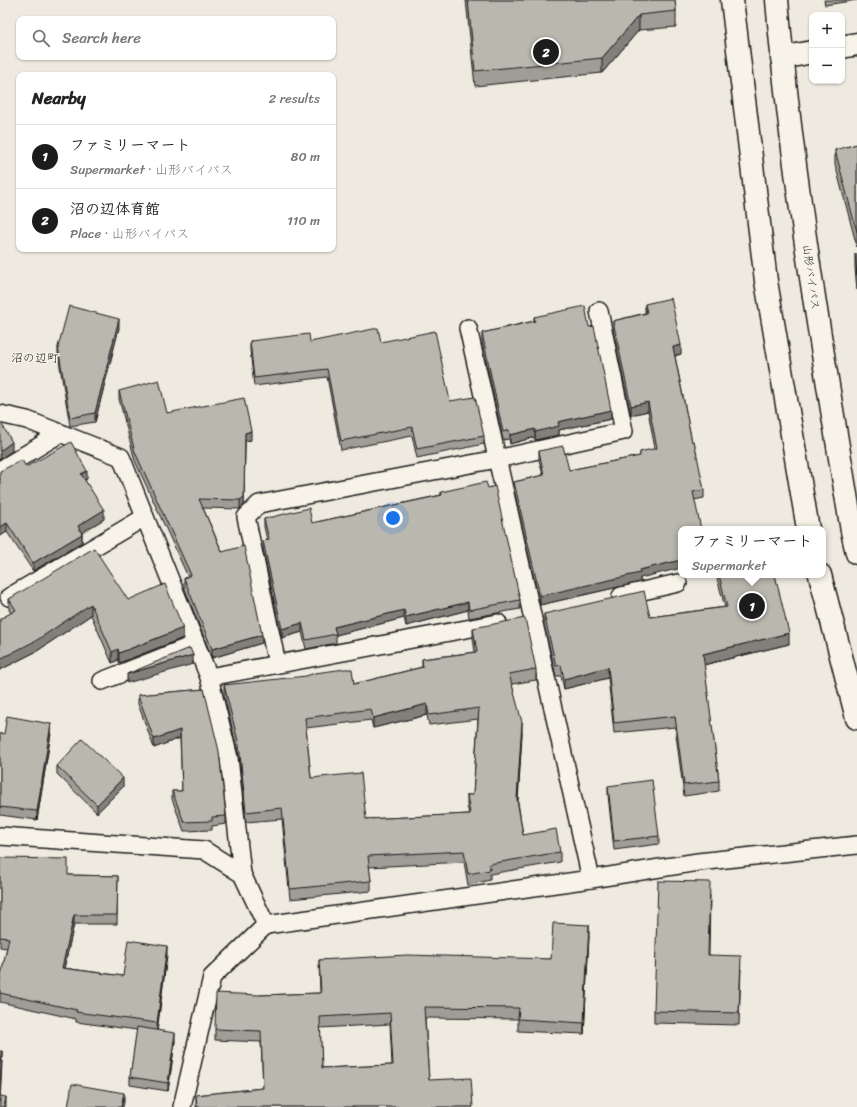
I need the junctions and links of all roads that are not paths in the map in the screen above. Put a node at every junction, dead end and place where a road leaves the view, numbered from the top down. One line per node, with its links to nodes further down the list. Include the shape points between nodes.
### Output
1 (732, 0): 14 (main road, via 766,281)
2 (776, 0): 6 (main road, 山形バイパス)
3 (857, 44): 4 (main road)
4 (845, 46)
5 (809, 53): 6 (main road)
6 (782, 58): 15 (main road, 山形バイパス, via 810,274)
7 (599, 311): 11 (lane, via 624,431)
8 (468, 328): 11 (lane)
9 (0, 414): 10 (lane, via 27,420)
10 (61, 433): 12 (lane); 13 (lane, via 122,457)
11 (497, 459): 20 (lane); 22 (lane, via 259,504 246,517)
12 (0, 470)
13 (145, 517): 18 (lane); 21 (lane)
14 (807, 526)
15 (857, 553)
16 (821, 578): 25 (main road)
17 (678, 583): 19 (lane)
18 (9, 597)
19 (609, 599)
20 (540, 615): 22 (lane); 29 (lane)
21 (196, 644): 23 (lane); 24 (lane)
22 (277, 664): 23 (lane)
23 (209, 677): 28 (lane, via 229,758)
24 (102, 681)
25 (857, 718)
26 (0, 836): 28 (lane, via 204,850)
27 (857, 845): 29 (lane, via 698,862)
28 (242, 874): 30 (lane)
29 (591, 879): 30 (lane)
30 (266, 925): 31 (lane, via 212,977)
31 (182, 1107)

